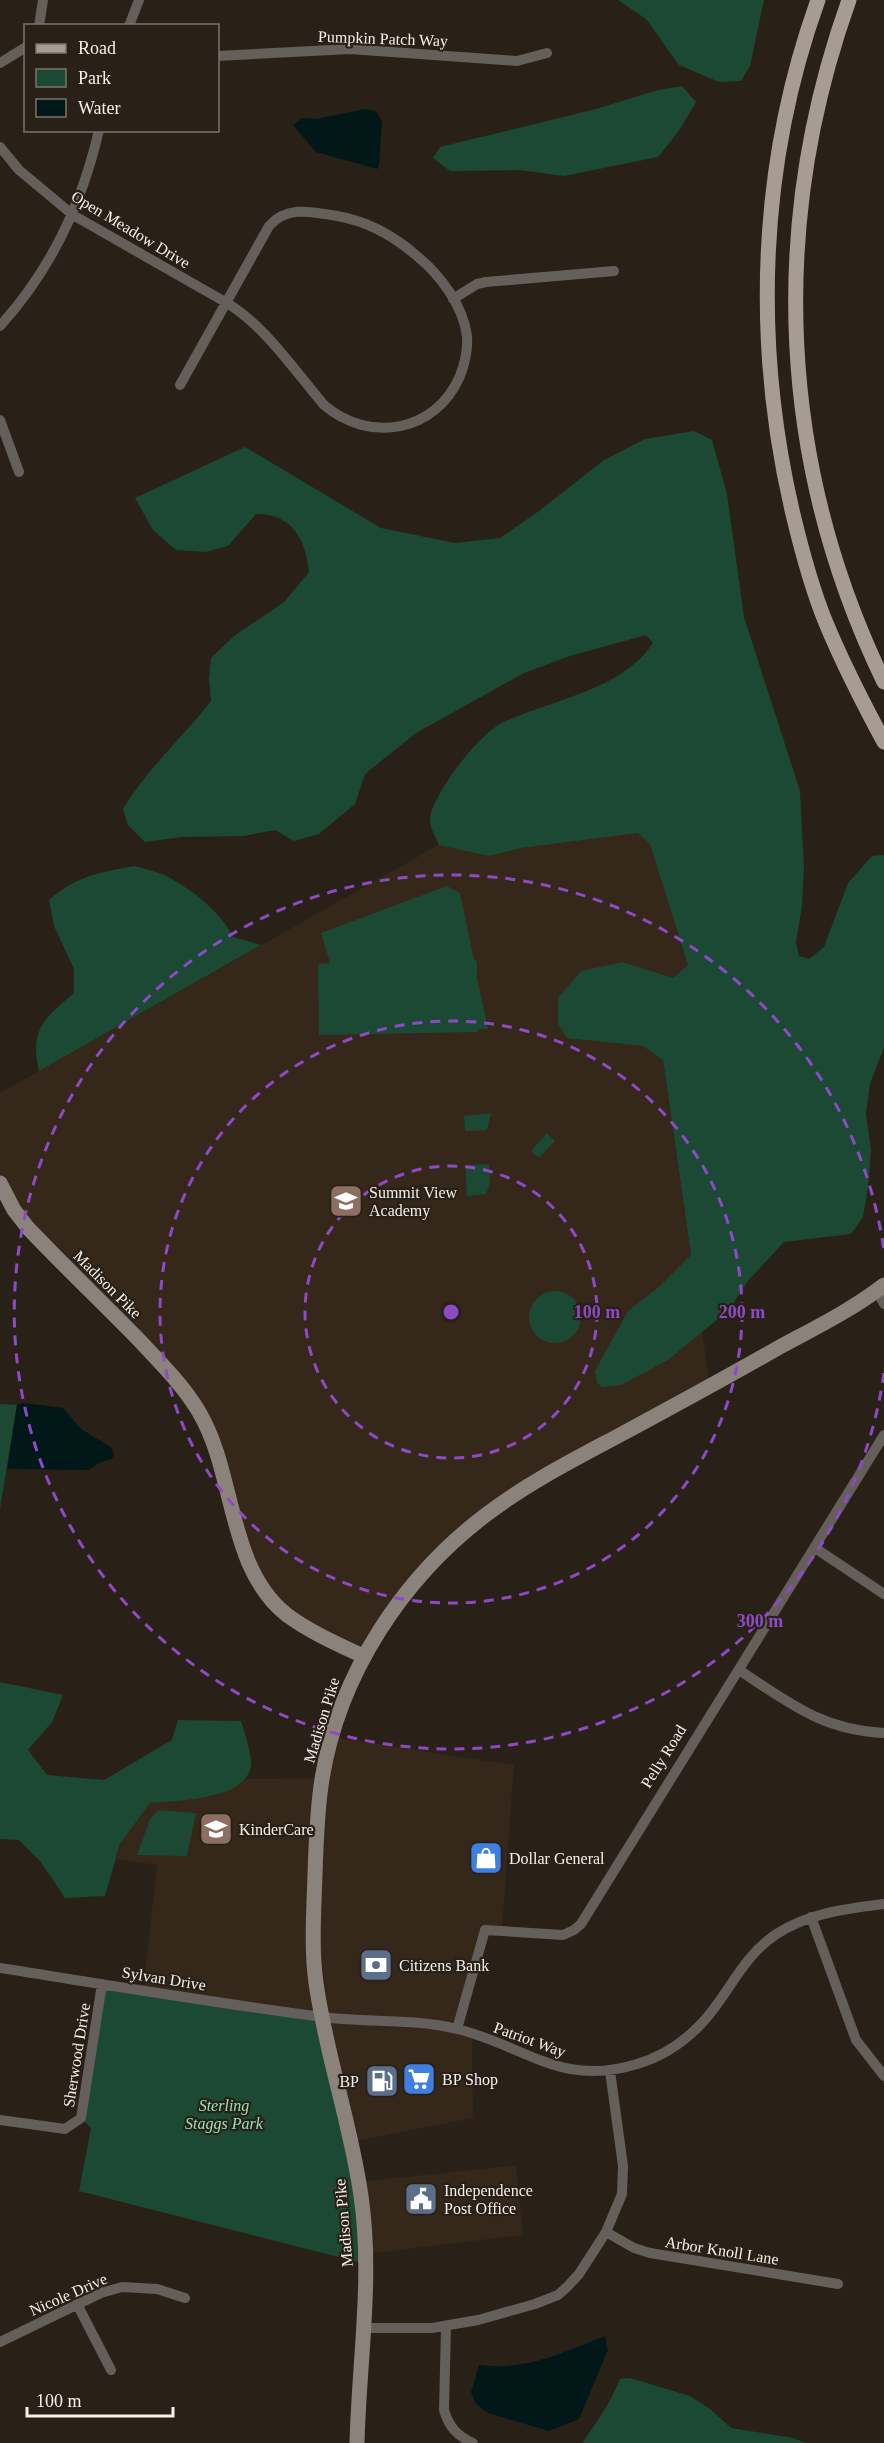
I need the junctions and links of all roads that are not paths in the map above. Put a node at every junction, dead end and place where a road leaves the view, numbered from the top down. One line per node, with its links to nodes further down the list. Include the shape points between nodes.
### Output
1 (43, 0): 5 (street)
2 (139, 0): 6 (street)
3 (818, 0): 22 (main road, via 790,96 772,193 768,350 781,454 810,577 837,649)
4 (849, 0): 21 (main road, via 832,46 805,162 796,253 796,339 800,391 820,507 851,608)
5 (39, 24)
6 (130, 24)
7 (24, 48): 10 (street)
8 (547, 53): 9 (street, Pumpkin Patch Way, via 517,61 350,49)
9 (219, 56)
10 (0, 63)
11 (98, 132): 13 (street)
12 (0, 147): 13 (street, Open Meadow Drive, via 27,178)
13 (73, 215): 16 (street, Open Meadow Drive); 17 (street, via 47,263)
14 (614, 271): 15 (street, via 486,282)
15 (453, 298): 16 (street, Open Meadow Drive, via 427,264 390,235 347,218 298,211 277,217 269,226); 16 (street, Open Meadow Drive, via 467,336 464,367 457,383 427,416 380,428 361,426 324,405 255,325)
16 (227, 303): 18 (street)
17 (0, 326)
18 (180, 385)
19 (0, 420): 20 (street)
20 (19, 472)
21 (884, 682)
22 (884, 742)
23 (0, 1183): 28 (main road, Madison Pike, via 28,1228 177,1380 199,1411 219,1456 244,1551 261,1585 286,1614)
24 (881, 1293): 28 (main road, via 579,1456 491,1511 419,1577)
25 (884, 1435): 26 (street, Pelly Road)
26 (815, 1548): 27 (street); 29 (street, Pelly Road)
27 (884, 1594)
28 (363, 1656): 35 (main road, Madison Pike, via 331,1737 322,1778 313,1929 315,1974)
29 (740, 1670): 30 (street, via 814,1718 842,1728); 36 (street, Pelly Road, via 580,1924 563,1935 485,1930)
30 (884, 1733)
31 (884, 1904): 32 (street, Patriot Way)
32 (811, 1917): 37 (street, Patriot Way, via 781,1931 756,1951 702,2023 686,2037 665,2052); 38 (street, via 856,2040)
33 (0, 1968): 34 (street, Sylvan Drive)
34 (102, 1984): 35 (street, Sylvan Drive); 39 (street, Sherwood Drive, via 81,2118 65,2129)
35 (323, 2017): 36 (street, Patriot Way); 45 (main road, Madison Pike, via 362,2197 367,2254)
36 (458, 2029): 37 (street, Patriot Way, via 552,2066)
37 (610, 2071): 40 (street, via 624,2183)
38 (884, 2076)
39 (0, 2120)
40 (606, 2232): 41 (street, Arbor Knoll Lane, via 633,2248 658,2255); 44 (street, via 579,2274 558,2295)
41 (838, 2284)
42 (185, 2298): 43 (street, Nicole Drive, via 157,2289 122,2287)
43 (77, 2304): 46 (street, Nicole Drive); 47 (street)
44 (446, 2327): 45 (street); 49 (street, via 444,2410 457,2434)
45 (362, 2328): 48 (main road, Madison Pike)
46 (0, 2342)
47 (111, 2370)
48 (357, 2443)
49 (473, 2443)

